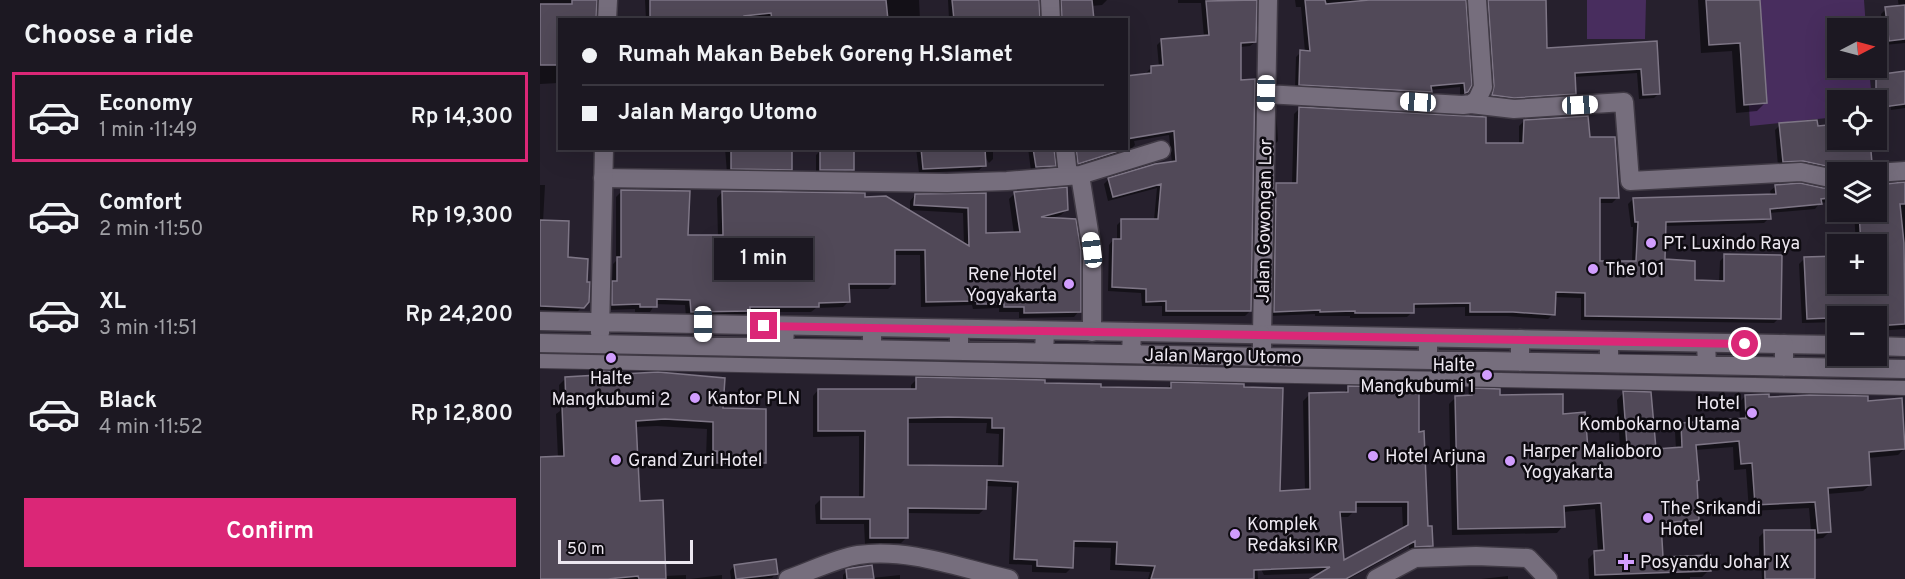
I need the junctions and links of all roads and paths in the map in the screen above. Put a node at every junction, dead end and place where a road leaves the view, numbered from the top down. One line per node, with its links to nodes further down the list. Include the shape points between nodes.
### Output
1 (608, 0): 5 (street)
2 (1050, 0): 6 (street)
3 (1268, 0): 7 (street, Jalan Gowongan Lor)
4 (1478, 0): 8 (street, via 1483,87)
5 (608, 18)
6 (1052, 18)
7 (1266, 93): 8 (street); 26 (street, Jalan Gowongan Lor)
8 (1471, 104): 15 (street, via 1514,109 1624,102 1630,180 1801,172)
9 (604, 150): 16 (street)
10 (1066, 150): 14 (street)
11 (1161, 150): 14 (street)
12 (1905, 171): 13 (street)
13 (1887, 172)
14 (1074, 175): 16 (street, via 947,183); 24 (street, via 1089,219)
15 (1827, 177)
16 (603, 178): 18 (street)
17 (540, 321): 18 (street, Jalan Margo Utomo)
18 (600, 322): 19 (street, Jalan Margo Utomo); 32 (street)
19 (703, 324): 20 (street, Jalan Margo Utomo); 35 (street)
20 (784, 326): 21 (street, Jalan Margo Utomo); 38 (street)
21 (872, 328): 22 (street, Jalan Margo Utomo); 39 (street)
22 (959, 329): 23 (street, Jalan Margo Utomo); 40 (street)
23 (1045, 331): 24 (street, Jalan Margo Utomo); 41 (street)
24 (1092, 332): 25 (street, Jalan Margo Utomo)
25 (1132, 332): 26 (street, Jalan Margo Utomo); 42 (street)
26 (1262, 335): 27 (street, Jalan Margo Utomo); 43 (street, Jalan Gowongan Lor)
27 (1428, 338): 28 (street, Jalan Margo Utomo); 44 (street)
28 (1521, 339): 29 (street, Jalan Margo Utomo); 46 (street)
29 (1609, 341): 31 (street, Jalan Margo Utomo); 47 (street)
30 (540, 343): 32 (street, Jalan Margo Utomo)
31 (1706, 343): 33 (street, Jalan Margo Utomo); 48 (street)
32 (600, 344): 35 (street, Jalan Margo Utomo)
33 (1784, 344): 34 (street, Jalan Margo Utomo); 51 (street)
34 (1827, 345)
35 (703, 346): 38 (street, Jalan Margo Utomo)
36 (1887, 346): 37 (street)
37 (1905, 346)
38 (784, 348): 39 (street, Jalan Margo Utomo)
39 (872, 349): 40 (street, Jalan Margo Utomo)
40 (959, 351): 41 (street, Jalan Margo Utomo)
41 (1044, 353): 42 (street, Jalan Margo Utomo)
42 (1131, 354): 43 (street, Jalan Margo Utomo)
43 (1262, 357): 44 (street, Jalan Margo Utomo)
44 (1428, 360): 46 (street, Jalan Margo Utomo)
45 (540, 361): 53 (street)
46 (1520, 362): 47 (street, Jalan Margo Utomo)
47 (1609, 363): 48 (street, Jalan Margo Utomo)
48 (1707, 365): 51 (street, Jalan Margo Utomo)
49 (1827, 365): 51 (street, Jalan Margo Utomo)
50 (1887, 365): 52 (street, Jalan Margo Utomo)
51 (1784, 367)
52 (1905, 369)
53 (1905, 388)
54 (788, 579): 55 (street, via 857,555 896,553)
55 (1009, 579)
56 (1376, 579): 57 (street, via 1415,558 1476,556 1528,558)
57 (1548, 579)

